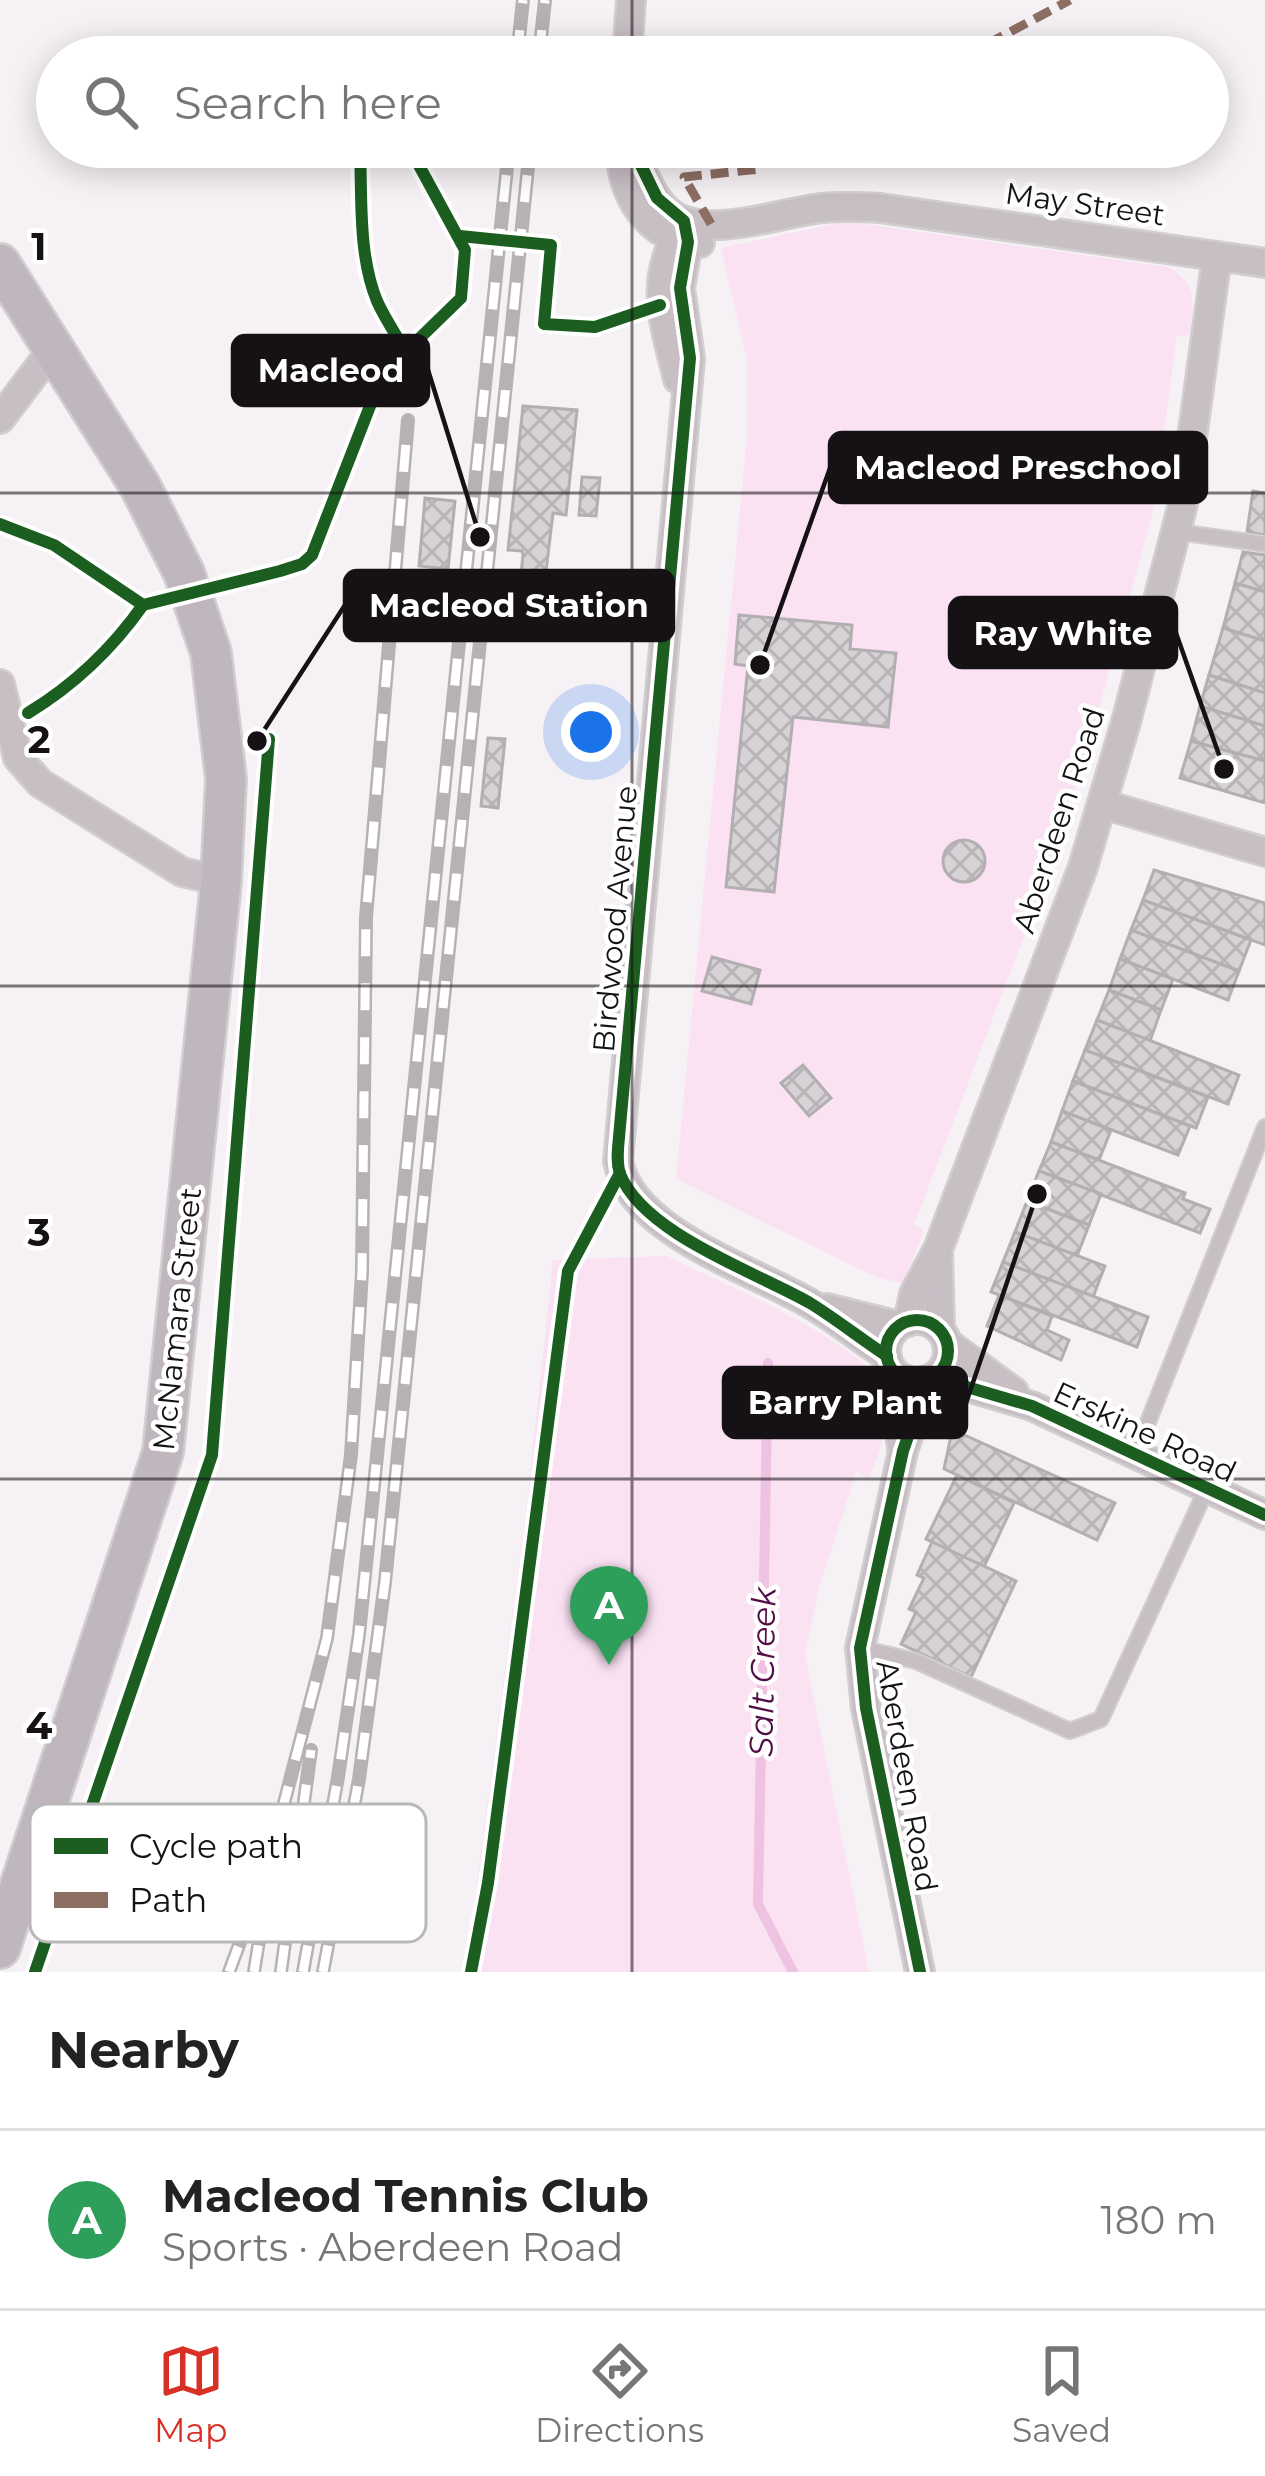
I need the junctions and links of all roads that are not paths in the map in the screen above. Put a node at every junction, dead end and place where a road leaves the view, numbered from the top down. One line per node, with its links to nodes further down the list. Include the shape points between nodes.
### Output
1 (631, 0): 2 (street)
2 (628, 36)
3 (623, 168): 5 (street, via 631,198 653,226)
4 (642, 168): 5 (street)
5 (682, 234): 6 (street, May Street, via 821,208 880,208); 20 (street, Birdwood Avenue, via 658,294 685,407 618,1161 631,1192 661,1222)
6 (1217, 256): 7 (street, May Street); 11 (street, Aberdeen Road)
7 (1265, 262)
8 (0, 265): 9 (street, McNamara Street)
9 (53, 349): 10 (street); 17 (street, McNamara Street, via 169,539 211,653 226,779)
10 (0, 419)
11 (1178, 532): 12 (lane); 15 (street, Aberdeen Road)
12 (1265, 544)
13 (0, 684): 14 (street)
14 (9, 763): 17 (street, via 191,877)
15 (1102, 804): 16 (street); 19 (street, Aberdeen Road)
16 (1265, 851)
17 (221, 881): 31 (street, McNamara Street, via 163,1452)
18 (1265, 1127): 27 (lane)
19 (938, 1249): 21 (street, Aberdeen Road); 22 (street, Aberdeen Road)
20 (811, 1304): 21 (street, Birdwood Avenue); 23 (street, Birdwood Avenue)
21 (903, 1324): 22 (street, via 926,1321); 23 (street, via 889,1339)
22 (944, 1337): 24 (street, via 946,1363); 25 (street, Erskine Road)
23 (888, 1361): 24 (street, via 906,1380); 26 (street, Aberdeen Road)
24 (930, 1379): 25 (street, Erskine Road); 26 (street, Aberdeen Road)
25 (1031, 1406): 27 (street, Erskine Road)
26 (902, 1451): 30 (street, Aberdeen Road)
27 (1135, 1455): 28 (street, Erskine Road)
28 (1207, 1488): 29 (street, Erskine Road); 30 (lane, via 1101,1720 1070,1731 916,1660)
29 (1265, 1515)
30 (860, 1648): 34 (street, Aberdeen Road)
31 (47, 1804)
32 (30, 1857): 33 (street, McNamara Street)
33 (0, 1948)
34 (920, 1972)

